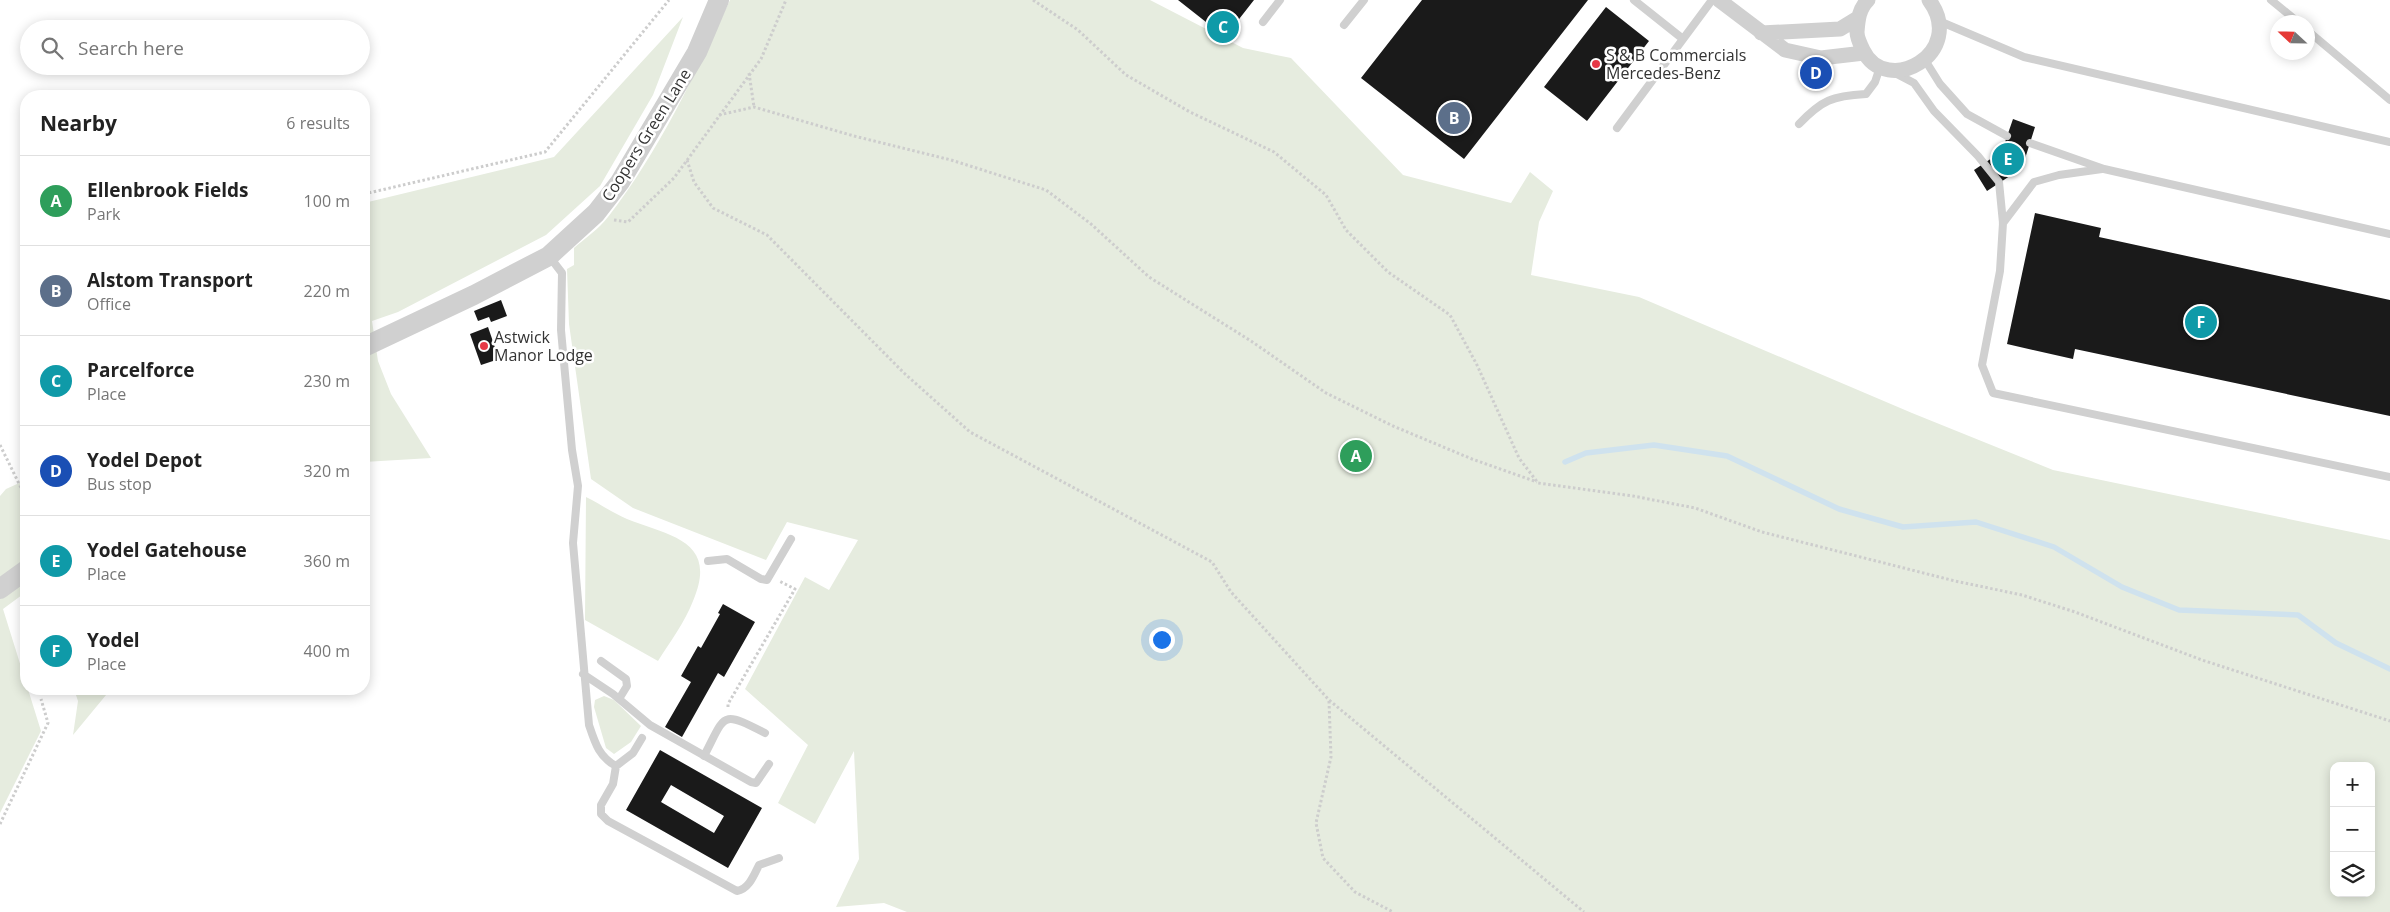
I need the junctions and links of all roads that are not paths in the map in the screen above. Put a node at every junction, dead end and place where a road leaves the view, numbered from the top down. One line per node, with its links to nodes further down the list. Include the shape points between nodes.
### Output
1 (719, 0): 30 (street, Coopers Green Lane, via 697,52 620,182 596,213)
2 (1280, 0): 13 (lane)
3 (1364, 0): 14 (lane)
4 (1634, 0): 17 (lane)
5 (1712, 0): 17 (lane)
6 (1719, 0): 15 (street)
7 (1868, 0): 11 (street)
8 (1929, 0): 12 (street)
9 (2271, 0): 10 (lane)
10 (2289, 15)
11 (1858, 18): 15 (street, via 1840,29); 18 (street, via 1857,37)
12 (1939, 21): 19 (street, via 1934,49); 25 (lane, via 2024,57)
13 (1263, 22)
14 (1344, 25)
15 (1761, 33): 18 (street, via 1785,50 1821,58)
16 (2315, 36): 21 (lane)
17 (1683, 38): 23 (lane)
18 (1864, 53): 20 (street)
19 (1925, 60): 20 (street, via 1913,68); 24 (lane, via 1940,84 1967,114)
20 (1884, 68): 22 (lane, via 1866,94 1839,95 1816,107); 28 (lane, via 1914,83 1934,111 1999,182)
21 (2390, 100)
22 (1799, 124)
23 (1617, 128)
24 (2007, 136)
25 (2390, 142)
26 (2030, 143): 27 (lane)
27 (2104, 169): 28 (lane, via 2059,174 2034,182); 29 (lane)
28 (2003, 223): 32 (lane, via 2000,271 1982,365 1993,393)
29 (2390, 234)
30 (549, 256): 31 (street, Coopers Green Lane); 38 (lane, via 562,273 561,330 578,486 573,543)
31 (370, 344)
32 (2390, 477)
33 (791, 539): 34 (lane, via 767,580 727,559)
34 (708, 561)
35 (20, 574): 36 (street)
36 (0, 589)
37 (601, 661): 39 (lane, via 626,679 627,686)
38 (583, 674): 39 (lane); 44 (lane, via 589,725 598,751 606,761)
39 (619, 699): 42 (lane, via 650,725)
40 (764, 733): 42 (lane, via 737,718 729,718 722,722)
41 (642, 738): 44 (lane, via 634,752)
42 (704, 756): 43 (lane, via 756,783)
43 (769, 764)
44 (616, 766): 45 (lane, via 613,784 601,805 601,814 608,821 737,891 748,886 759,865)
45 (779, 858)

